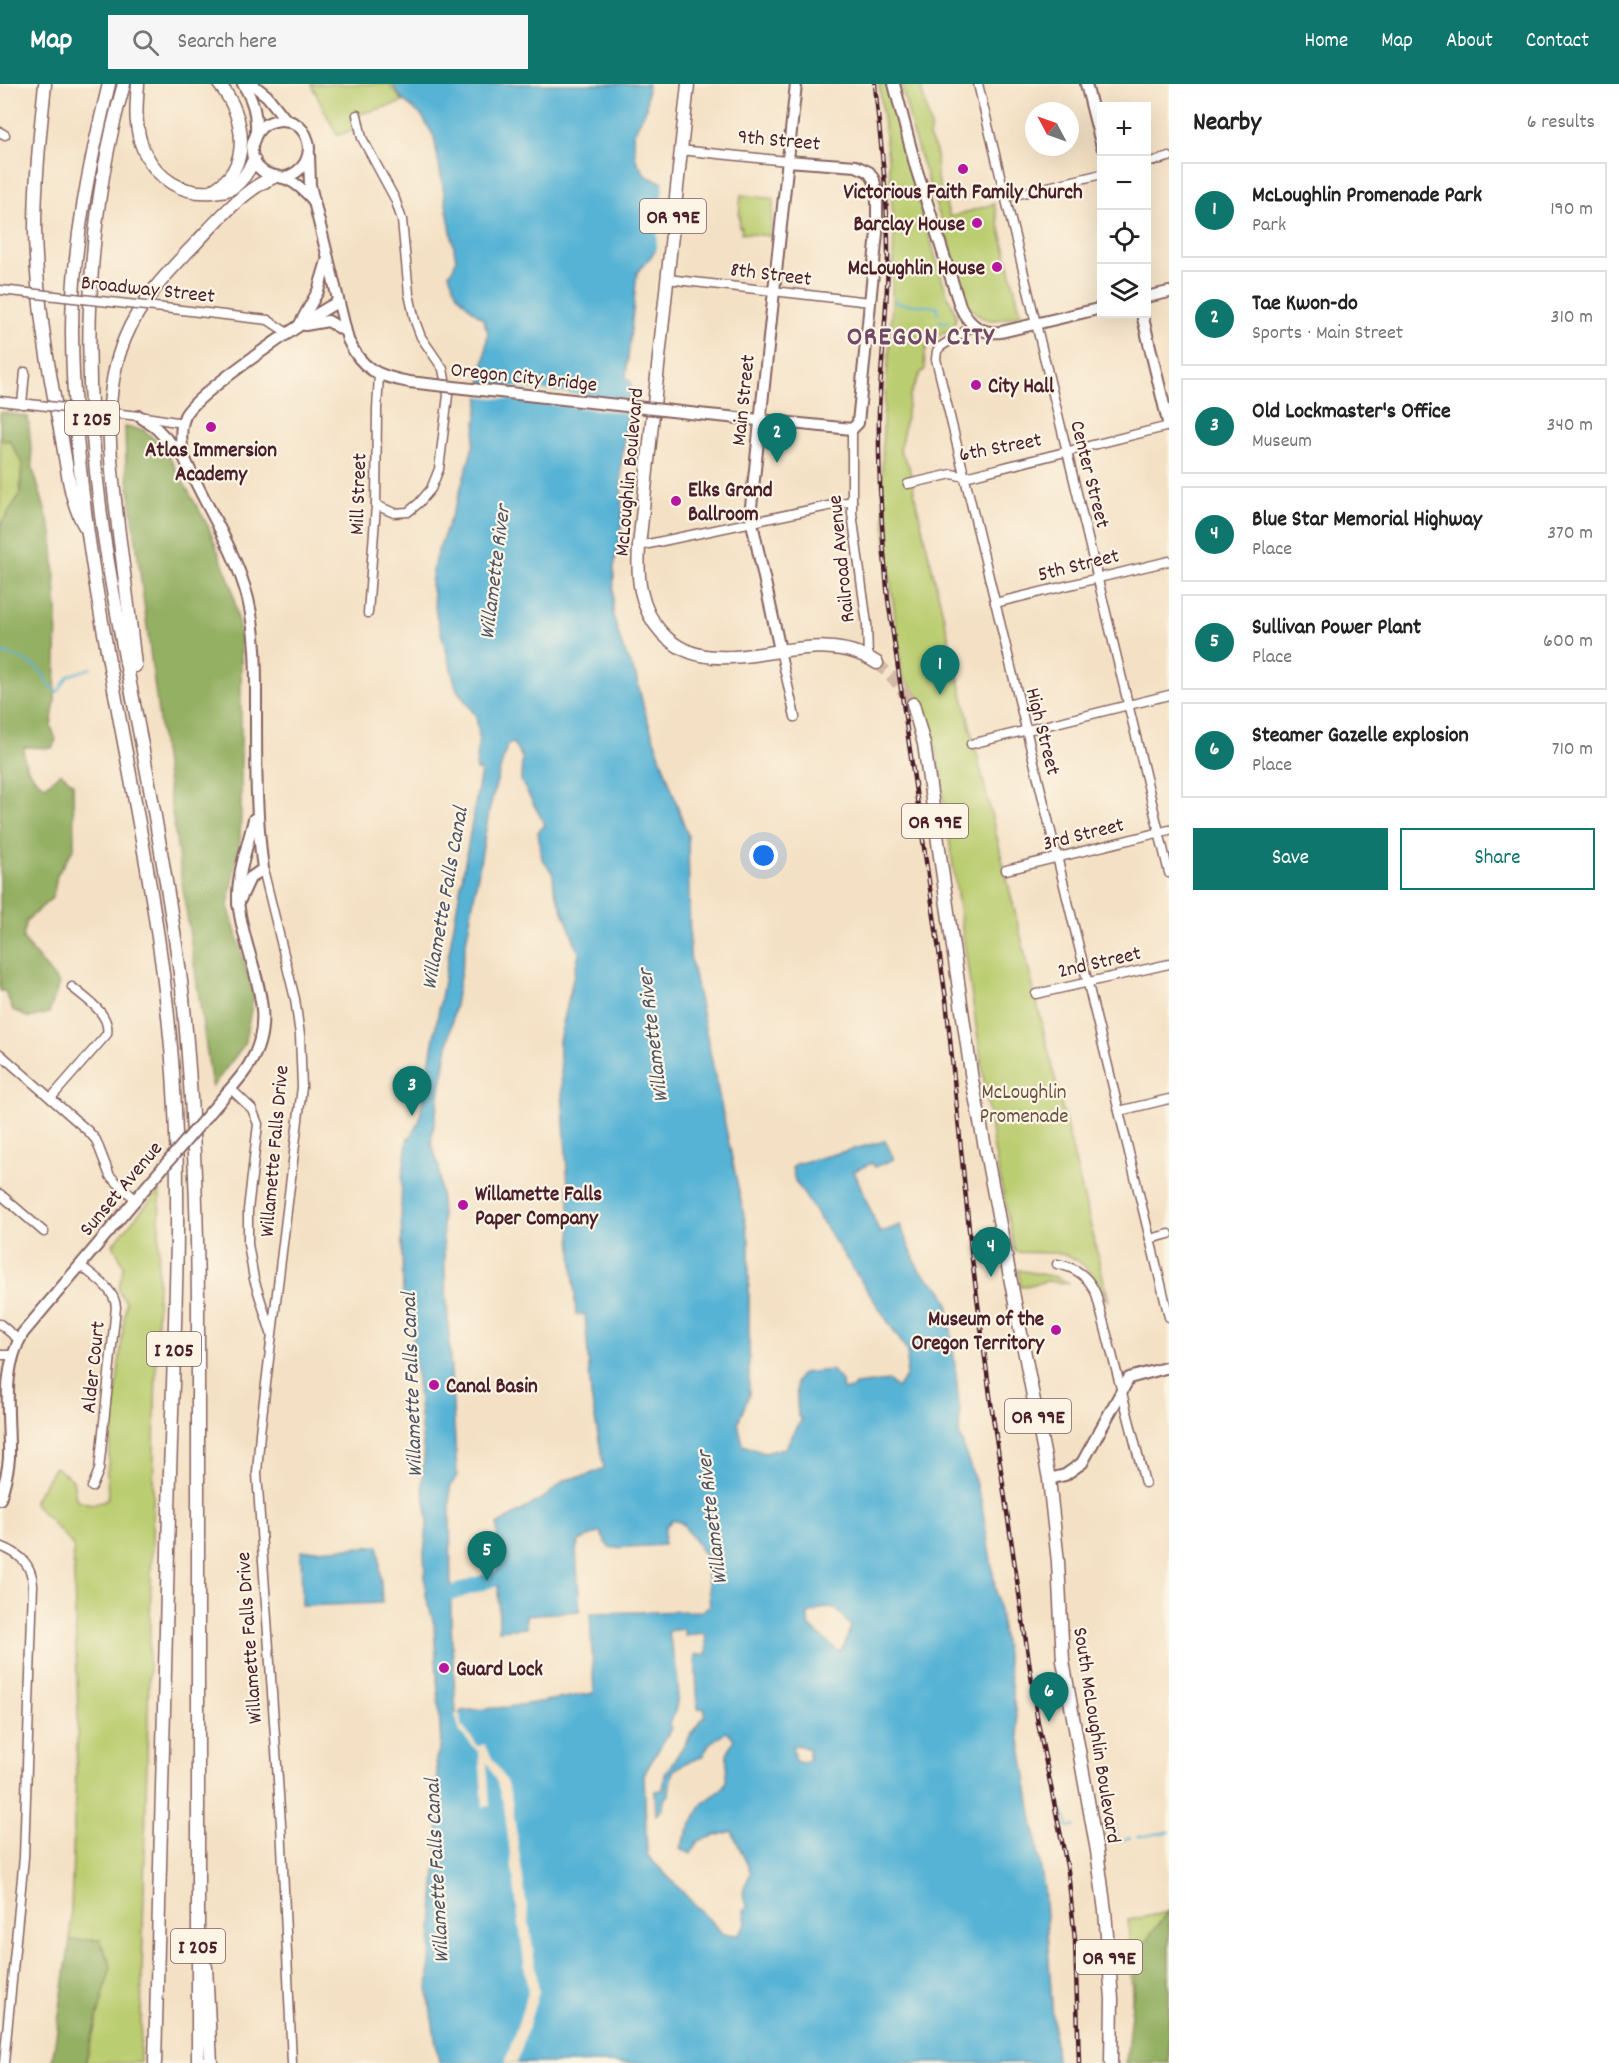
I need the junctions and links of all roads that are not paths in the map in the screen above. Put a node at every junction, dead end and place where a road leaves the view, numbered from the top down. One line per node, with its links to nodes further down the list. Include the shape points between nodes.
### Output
1 (45, 84): 60 (highway, via 36,206 40,308 76,512)
2 (108, 84): 60 (highway, I 205, via 82,211 73,314 77,429)
3 (219, 84): 26 (highway, via 237,115 240,154 232,175)
4 (243, 84): 16 (main road, via 255,110)
5 (252, 84): 14 (main road)
6 (688, 84): 17 (highway, McLoughlin Boulevard / OR 99E)
7 (796, 84): 21 (main road, Main Street)
8 (894, 84): 41 (main road, via 960,306)
9 (978, 84): 27 (street, Center Street)
10 (1086, 84): 15 (main road)
11 (124, 86): 74 (highway, I 205, via 99,206 88,348 103,532)
12 (138, 88): 26 (highway, via 139,136 159,175 177,187)
13 (357, 116): 58 (street, via 362,138 402,219 415,321 443,369 448,395 439,469 430,489 408,512 394,513)
14 (285, 120): 16 (main road, via 269,122); 18 (main road, via 307,136)
15 (1097, 130)
16 (256, 133): 20 (main road)
17 (680, 152): 21 (street, 9th Street); 30 (highway, McLoughlin Boulevard / OR 99E)
18 (309, 154): 25 (main road, via 300,170); 28 (main road)
19 (1169, 157): 22 (street)
20 (254, 160): 25 (main road, via 258,168); 26 (highway, via 236,185 226,191)
21 (787, 162): 23 (main road, 9th Street, via 856,166); 32 (main road, Main Street)
22 (1151, 162)
23 (872, 174): 36 (main road, Railroad Avenue, via 878,221)
24 (1097, 175): 27 (street)
25 (279, 178): 28 (main road, via 300,187); 74 (highway, via 254,188 211,227 150,294 125,337 113,379 111,455)
26 (207, 193)
27 (1006, 197): 39 (street, Center Street)
28 (315, 202): 29 (main road)
29 (328, 260): 35 (main road); 40 (main road, via 318,291)
30 (667, 279): 32 (street, 8th Street); 61 (highway, McLoughlin Boulevard / OR 99E)
31 (0, 290): 43 (street, Broadway Street, bridge, via 268,320)
32 (773, 291): 36 (street, 8th Street); 49 (main road, Main Street)
33 (1169, 292): 34 (main road)
34 (1151, 296)
35 (338, 302): 40 (main road); 42 (main road)
36 (870, 302): 52 (main road, Railroad Avenue, via 860,416)
37 (1097, 309): 39 (main road)
38 (1143, 318): 51 (main road)
39 (1036, 325): 41 (main road, via 994,333); 53 (street, Center Street)
40 (298, 327): 42 (main road, via 328,321); 43 (main road)
41 (973, 327): 55 (street, High Street, via 940,347 936,359)
42 (345, 331): 45 (main road, via 359,360)
43 (289, 333): 50 (main road, via 207,393 192,406)
44 (25, 372): 47 (street)
45 (379, 375): 49 (main road, Oregon City Bridge, bridge, via 409,382); 58 (street, Mill Street)
46 (0, 401): 47 (street)
47 (25, 404): 48 (street, bridge)
48 (139, 416): 50 (street); 54 (main road)
49 (760, 421): 52 (main road, Oregon City Bridge); 59 (main road, Main Street)
50 (183, 423): 54 (main road, Willamette Falls Drive)
51 (1169, 426): 53 (street, 6th Street)
52 (852, 429): 57 (street, Railroad Avenue)
53 (1066, 451): 55 (street, 6th Street); 63 (street, Center Street)
54 (184, 458): 75 (main road, Willamette Falls Drive, via 229,545 248,602 255,654)
55 (964, 477): 56 (street, 6th Street, via 953,474); 64 (street, High Street)
56 (909, 484)
57 (852, 501): 59 (street); 67 (street, Railroad Avenue)
58 (376, 506): 65 (street, Mill Street)
59 (752, 523): 61 (street); 66 (main road, Main Street)
60 (89, 533): 114 (highway, I 205, via 159,938 175,1116 175,1311)
61 (639, 546): 66 (highway, McLoughlin Boulevard / OR 99E, via 643,600 655,625 668,639 693,653 710,657)
62 (1169, 561): 63 (street, 5th Street)
63 (1098, 578): 64 (street, 5th Street); 70 (street, Center Street)
64 (995, 603): 72 (street, High Street)
65 (368, 614)
66 (780, 650): 67 (highway, McLoughlin Boulevard / OR 99E, via 828,646); 71 (street, Main Street)
67 (873, 660)
68 (1169, 694): 70 (street)
69 (913, 704): 107 (highway, South McLoughlin Boulevard / OR 99E, via 924,744 978,1113)
70 (1128, 704): 72 (street); 77 (street, Center Street)
71 (795, 717)
72 (1026, 730): 73 (street); 78 (street, High Street)
73 (971, 744)
74 (142, 747): 112 (highway, I 205, via 183,994 192,1100 197,1256)
75 (256, 810): 79 (main road, Willamette Falls Drive); 82 (main road, Sunset Avenue, via 240,877)
76 (1169, 830): 77 (street, 3rd Street)
77 (1159, 832): 78 (street, 3rd Street); 81 (street, Center Street)
78 (1056, 858): 80 (street, 3rd Street); 84 (street, High Street)
79 (263, 869): 82 (main road, via 250,878); 101 (street, Willamette Falls Drive, via 295,999 302,1072)
80 (1006, 870)
81 (1169, 873)
82 (238, 904): 88 (main road, Sunset Avenue, via 264,1018 258,1048)
83 (1169, 964): 84 (street, 2nd Street)
84 (1088, 982): 86 (street, 2nd Street); 91 (street, High Street)
85 (72, 987): 89 (street, via 105,1016 107,1034)
86 (1036, 994)
87 (0, 1054): 89 (street)
88 (231, 1089): 93 (main road, Sunset Avenue, bridge); 101 (street, via 257,1119 248,1244 254,1279)
89 (51, 1098): 93 (street, via 96,1140 110,1176)
90 (1169, 1098): 91 (street)
91 (1119, 1111): 96 (street, High Street)
92 (0, 1194): 94 (street)
93 (135, 1199): 98 (main road, Sunset Avenue)
94 (44, 1232)
95 (1169, 1233): 96 (street)
96 (1150, 1239): 99 (street, High Street)
97 (1057, 1264): 105 (street, via 1073,1269 1093,1287)
98 (80, 1265): 102 (main road, Sunset Avenue); 109 (street, Alder Court, via 111,1293 116,1306 99,1470)
99 (1169, 1317)
100 (0, 1323): 102 (street)
101 (272, 1336): 117 (street, Willamette Falls Drive, via 257,1491 281,1824)
102 (18, 1339): 103 (main road, Sunset Avenue)
103 (5, 1355): 106 (main road, Sunset Avenue)
104 (1169, 1367): 105 (main road, via 1131,1377)
105 (1122, 1388): 107 (main road, via 1082,1463 1069,1473); 108 (street)
106 (4, 1452): 110 (main road, Sunset Avenue, via 7,1475)
107 (1049, 1479): 118 (highway, South McLoughlin Boulevard / OR 99E, via 1063,1661 1105,1911 1112,1999)
108 (1145, 1483)
109 (92, 1487)
110 (0, 1499)
111 (0, 1546): 113 (street, via 25,1561 33,1584 24,1857)
112 (198, 1828): 115 (highway, I 205); 116 (highway)
113 (4, 2063)
114 (155, 2063)
115 (198, 2063)
116 (211, 2063)
117 (292, 2063)
118 (1111, 2063)

